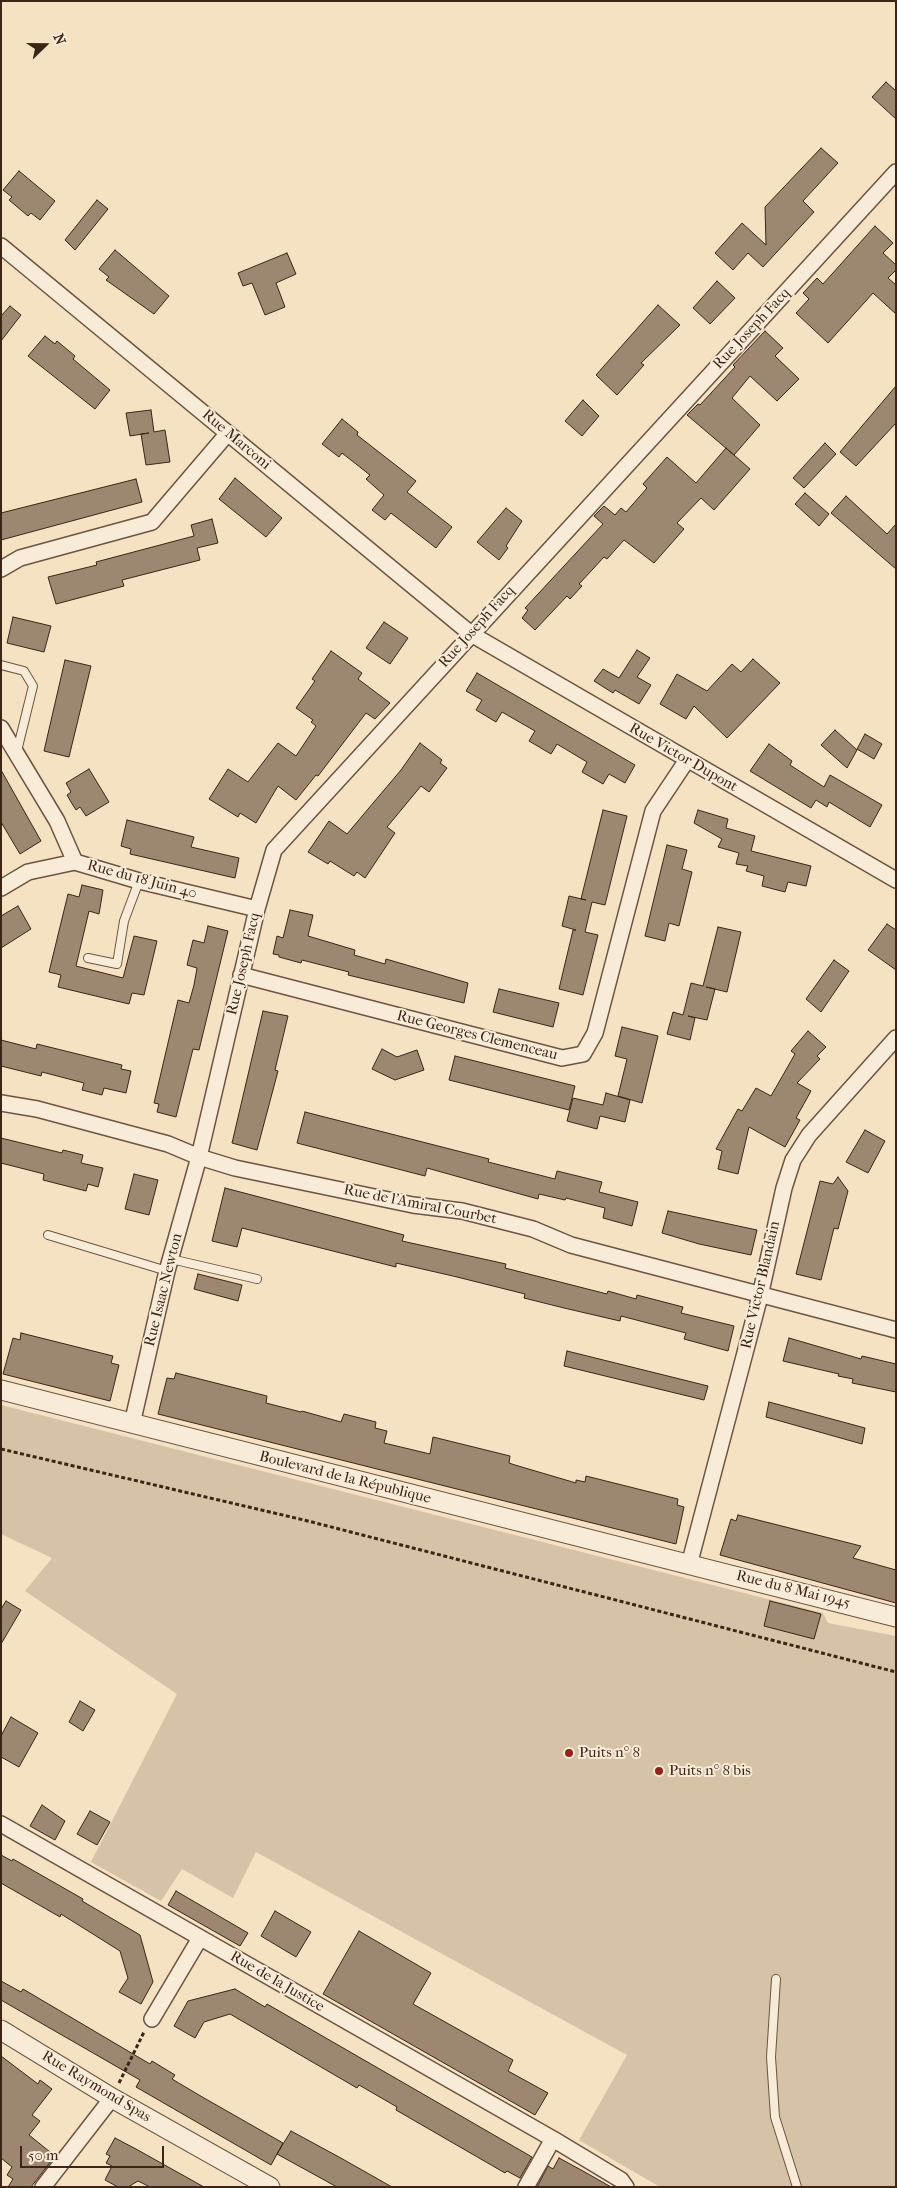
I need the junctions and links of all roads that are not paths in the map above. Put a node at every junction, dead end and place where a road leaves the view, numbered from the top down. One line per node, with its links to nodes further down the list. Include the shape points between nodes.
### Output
1 (896, 172): 5 (street, Rue Joseph Facq)
2 (1, 246): 3 (street, Rue Marconi)
3 (228, 433): 4 (street, via 152,522 20,558); 5 (street, Rue Marconi)
4 (1, 569)
5 (471, 634): 9 (street, Rue Victor Dupont); 14 (street, Rue Joseph Facq, via 274,850)
6 (1, 665): 8 (lane, via 24,671 33,686)
7 (1, 728): 8 (street)
8 (16, 753): 10 (street, via 56,821)
9 (687, 760): 11 (street, Rue Victor Dupont); 16 (street, Rue Georges Clemenceau, via 653,811 595,1033 582,1054 562,1058)
10 (75, 862): 12 (street, Rue du 18 Juin 40); 13 (street, Rue du 18 Juin 40, via 28,872)
11 (896, 880)
12 (139, 881): 14 (street, Rue du 18 Juin 40); 15 (lane, via 124,921 117,964)
13 (1, 888)
14 (256, 910): 16 (street, Rue Joseph Facq)
15 (88, 958)
16 (241, 975): 19 (street, Rue Joseph Facq)
17 (896, 1038): 23 (street, Rue Victor Blandain, via 809,1135 793,1160)
18 (1, 1102): 19 (street, Rue de l'Amiral Courbet, via 168,1144)
19 (199, 1157): 21 (street, Rue Isaac Newton); 23 (street, Rue de l'Amiral Courbet, via 235,1168 412,1205 462,1210 533,1229 571,1245)
20 (48, 1235): 21 (lane)
21 (169, 1265): 22 (lane); 26 (street, Rue Isaac Newton)
22 (257, 1279)
23 (760, 1296): 24 (street, Rue de l'Amiral Courbet); 27 (street, Rue Victor Blandain)
24 (896, 1330)
25 (1, 1390): 26 (street, Boulevard de la République)
26 (132, 1424): 27 (street, Boulevard de la République)
27 (689, 1565): 28 (street, Rue du 8 Mai 1945)
28 (896, 1617)
29 (1, 1824): 30 (street, Rue de la Justice)
30 (200, 1938): 32 (street); 35 (street, Rue de la Justice)
31 (776, 1979): 40 (lane, via 771,2057 775,2117)
32 (152, 2019)
33 (1, 2030): 34 (street, Rue Raymond Spas)
34 (112, 2098): 36 (street); 37 (street, Rue Raymond Spas)
35 (553, 2140): 38 (street); 39 (street, Rue de la Justice, via 621,2180)
36 (44, 2187)
37 (270, 2187)
38 (526, 2187)
39 (626, 2187)
40 (797, 2187)

